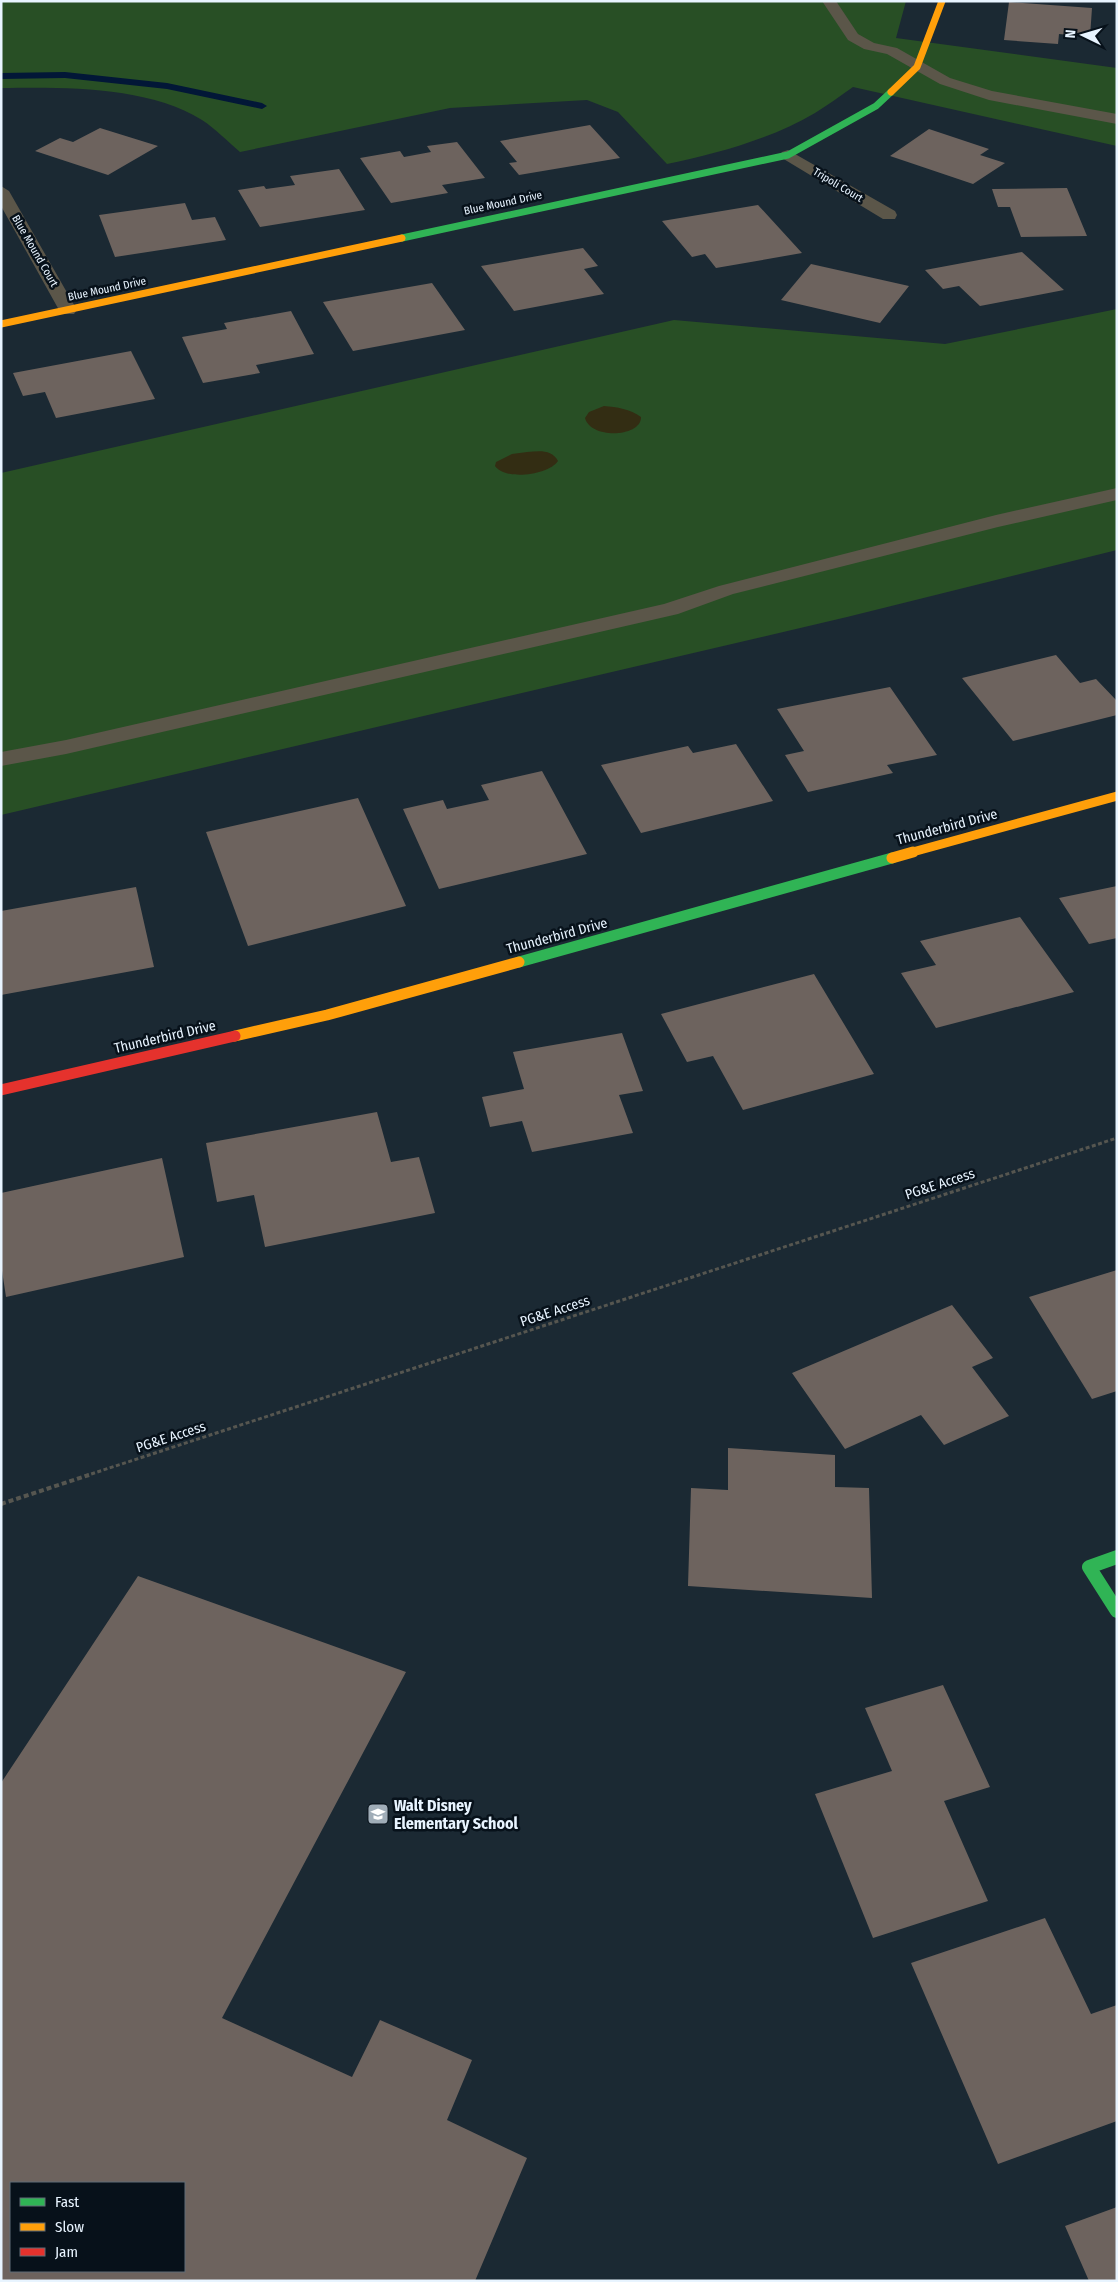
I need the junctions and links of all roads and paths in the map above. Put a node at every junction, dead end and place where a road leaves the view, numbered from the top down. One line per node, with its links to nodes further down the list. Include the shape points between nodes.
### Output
1 (829, 1): 3 (street, via 853,37 869,46 892,51)
2 (942, 1): 3 (street, Blue Mound Drive)
3 (918, 67): 4 (street, via 945,81 989,95); 5 (street, Blue Mound Drive, via 876,106)
4 (1117, 119)
5 (788, 155): 7 (street, Tripoli Court); 8 (street, Blue Mound Drive)
6 (1, 191): 8 (street, Blue Mound Court)
7 (889, 215)
8 (68, 310): 9 (street, Blue Mound Drive)
9 (1, 324)
10 (1117, 494): 11 (street, via 996,521 726,590 670,609 85,743)
11 (1, 759)
12 (1117, 796): 13 (street, Thunderbird Drive, via 327,1015)
13 (1, 1090)
14 (1117, 1138): 15 (path, PG&E Access)
15 (1, 1504)
16 (1117, 1557): 17 (street, via 1089,1567)
17 (1117, 1611)

